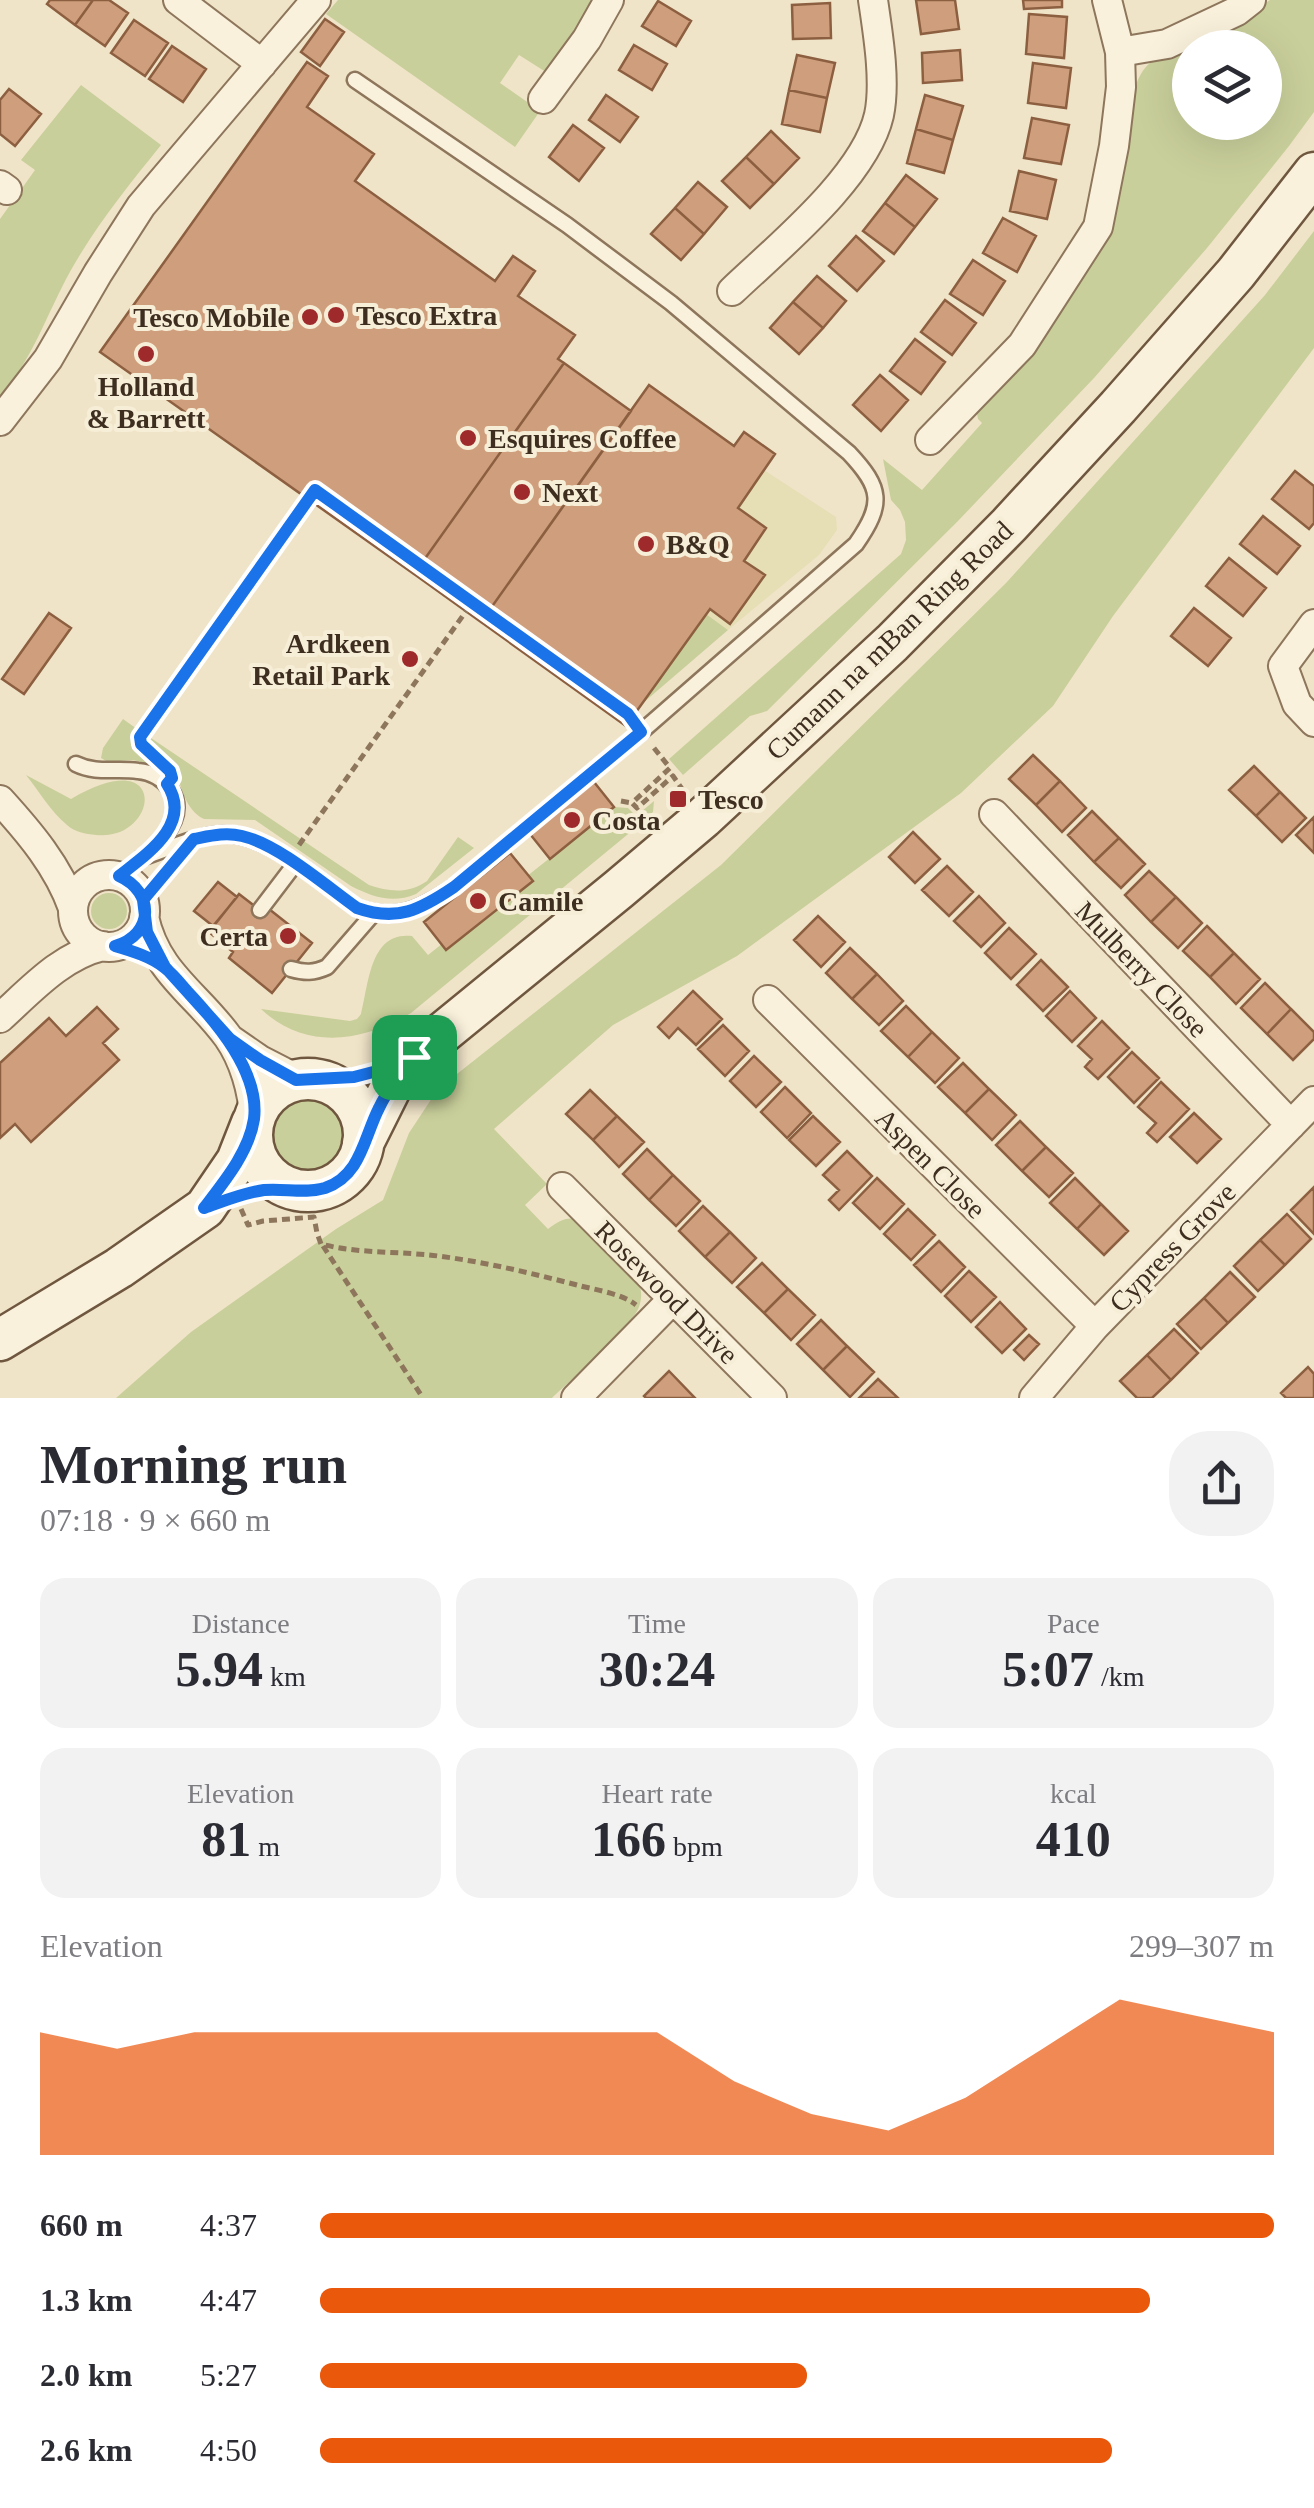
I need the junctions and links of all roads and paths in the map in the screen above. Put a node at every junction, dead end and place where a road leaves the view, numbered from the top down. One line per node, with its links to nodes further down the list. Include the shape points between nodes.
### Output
1 (178, 0): 8 (street)
2 (316, 0): 8 (street)
3 (609, 0): 10 (street)
4 (873, 0): 12 (street, via 881,85 868,143 824,202)
5 (1107, 0): 7 (street)
6 (1251, 0): 7 (street, via 1167,44)
7 (1120, 52): 14 (street, via 1114,146 1098,227 1022,345)
8 (262, 64): 13 (street, via 141,206 48,359)
9 (355, 80): 18 (lane, via 671,303 870,475 877,499 872,522 856,544)
10 (544, 99)
11 (1314, 173): 42 (main road, Cumann na mBan Ring Road, via 1118,407 892,643 702,818)
12 (732, 291)
13 (0, 421)
14 (930, 440)
15 (472, 603): 18 (path, via 628,714); 21 (path, via 315,490 140,737 170,771); 29 (path)
16 (1314, 624): 17 (street, via 1283,666)
17 (1305, 713)
18 (641, 732): 24 (path, via 670,768); 34 (lane, via 432,902 410,912)
19 (76, 764): 21 (lane, via 142,771)
20 (673, 776): 24 (path, via 637,808)
21 (167, 784): 27 (lane, via 176,803 174,820)
22 (0, 800): 28 (street)
23 (621, 802): 24 (path)
24 (632, 803)
25 (994, 814): 46 (street, Mulberry Close)
26 (194, 839): 27 (lane); 29 (lane, via 238,835); 31 (lane)
27 (142, 858): 30 (lane)
28 (50, 859): 30 (street, via 78,873); 33 (street)
29 (292, 862): 32 (lane); 34 (lane)
30 (108, 877): 31 (street, via 134,885); 33 (street, via 81,889)
31 (144, 909): 35 (street, via 131,939); 36 (street)
32 (260, 910)
33 (74, 914): 35 (street, via 85,938); 37 (street)
34 (373, 914): 38 (lane, via 327,966 304,973)
35 (109, 946): 36 (street); 37 (street)
36 (165, 967): 41 (street)
37 (55, 969): 40 (street)
38 (291, 969)
39 (768, 1000): 53 (street, Aspen Close)
40 (0, 1018)
41 (230, 1039): 43 (street); 45 (street, via 248,1082)
42 (414, 1057): 43 (main road, Cumann na mBan Ring Road, via 354,1077); 47 (main road, Cumann na mBan Ring Road, via 392,1085)
43 (305, 1079): 45 (main road, via 270,1093); 47 (main road, via 335,1085 352,1100)
44 (1314, 1101): 46 (street, Cypress Grove)
45 (253, 1121): 49 (main road, via 251,1139 263,1169); 50 (main road)
46 (1292, 1125): 53 (street, Cypress Grove)
47 (364, 1144): 49 (main road, via 338,1182)
48 (562, 1186): 52 (street, Rosewood Drive)
49 (305, 1191): 50 (main road, via 262,1190)
50 (220, 1202): 51 (path, via 248,1225 314,1217); 54 (main road)
51 (322, 1244): 52 (path, via 540,1275); 55 (path)
52 (664, 1309): 56 (street); 57 (street, Rosewood Drive)
53 (1095, 1326): 58 (street, Cypress Grove)
54 (0, 1340)
55 (423, 1398)
56 (576, 1398)
57 (772, 1398)
58 (1034, 1398)

